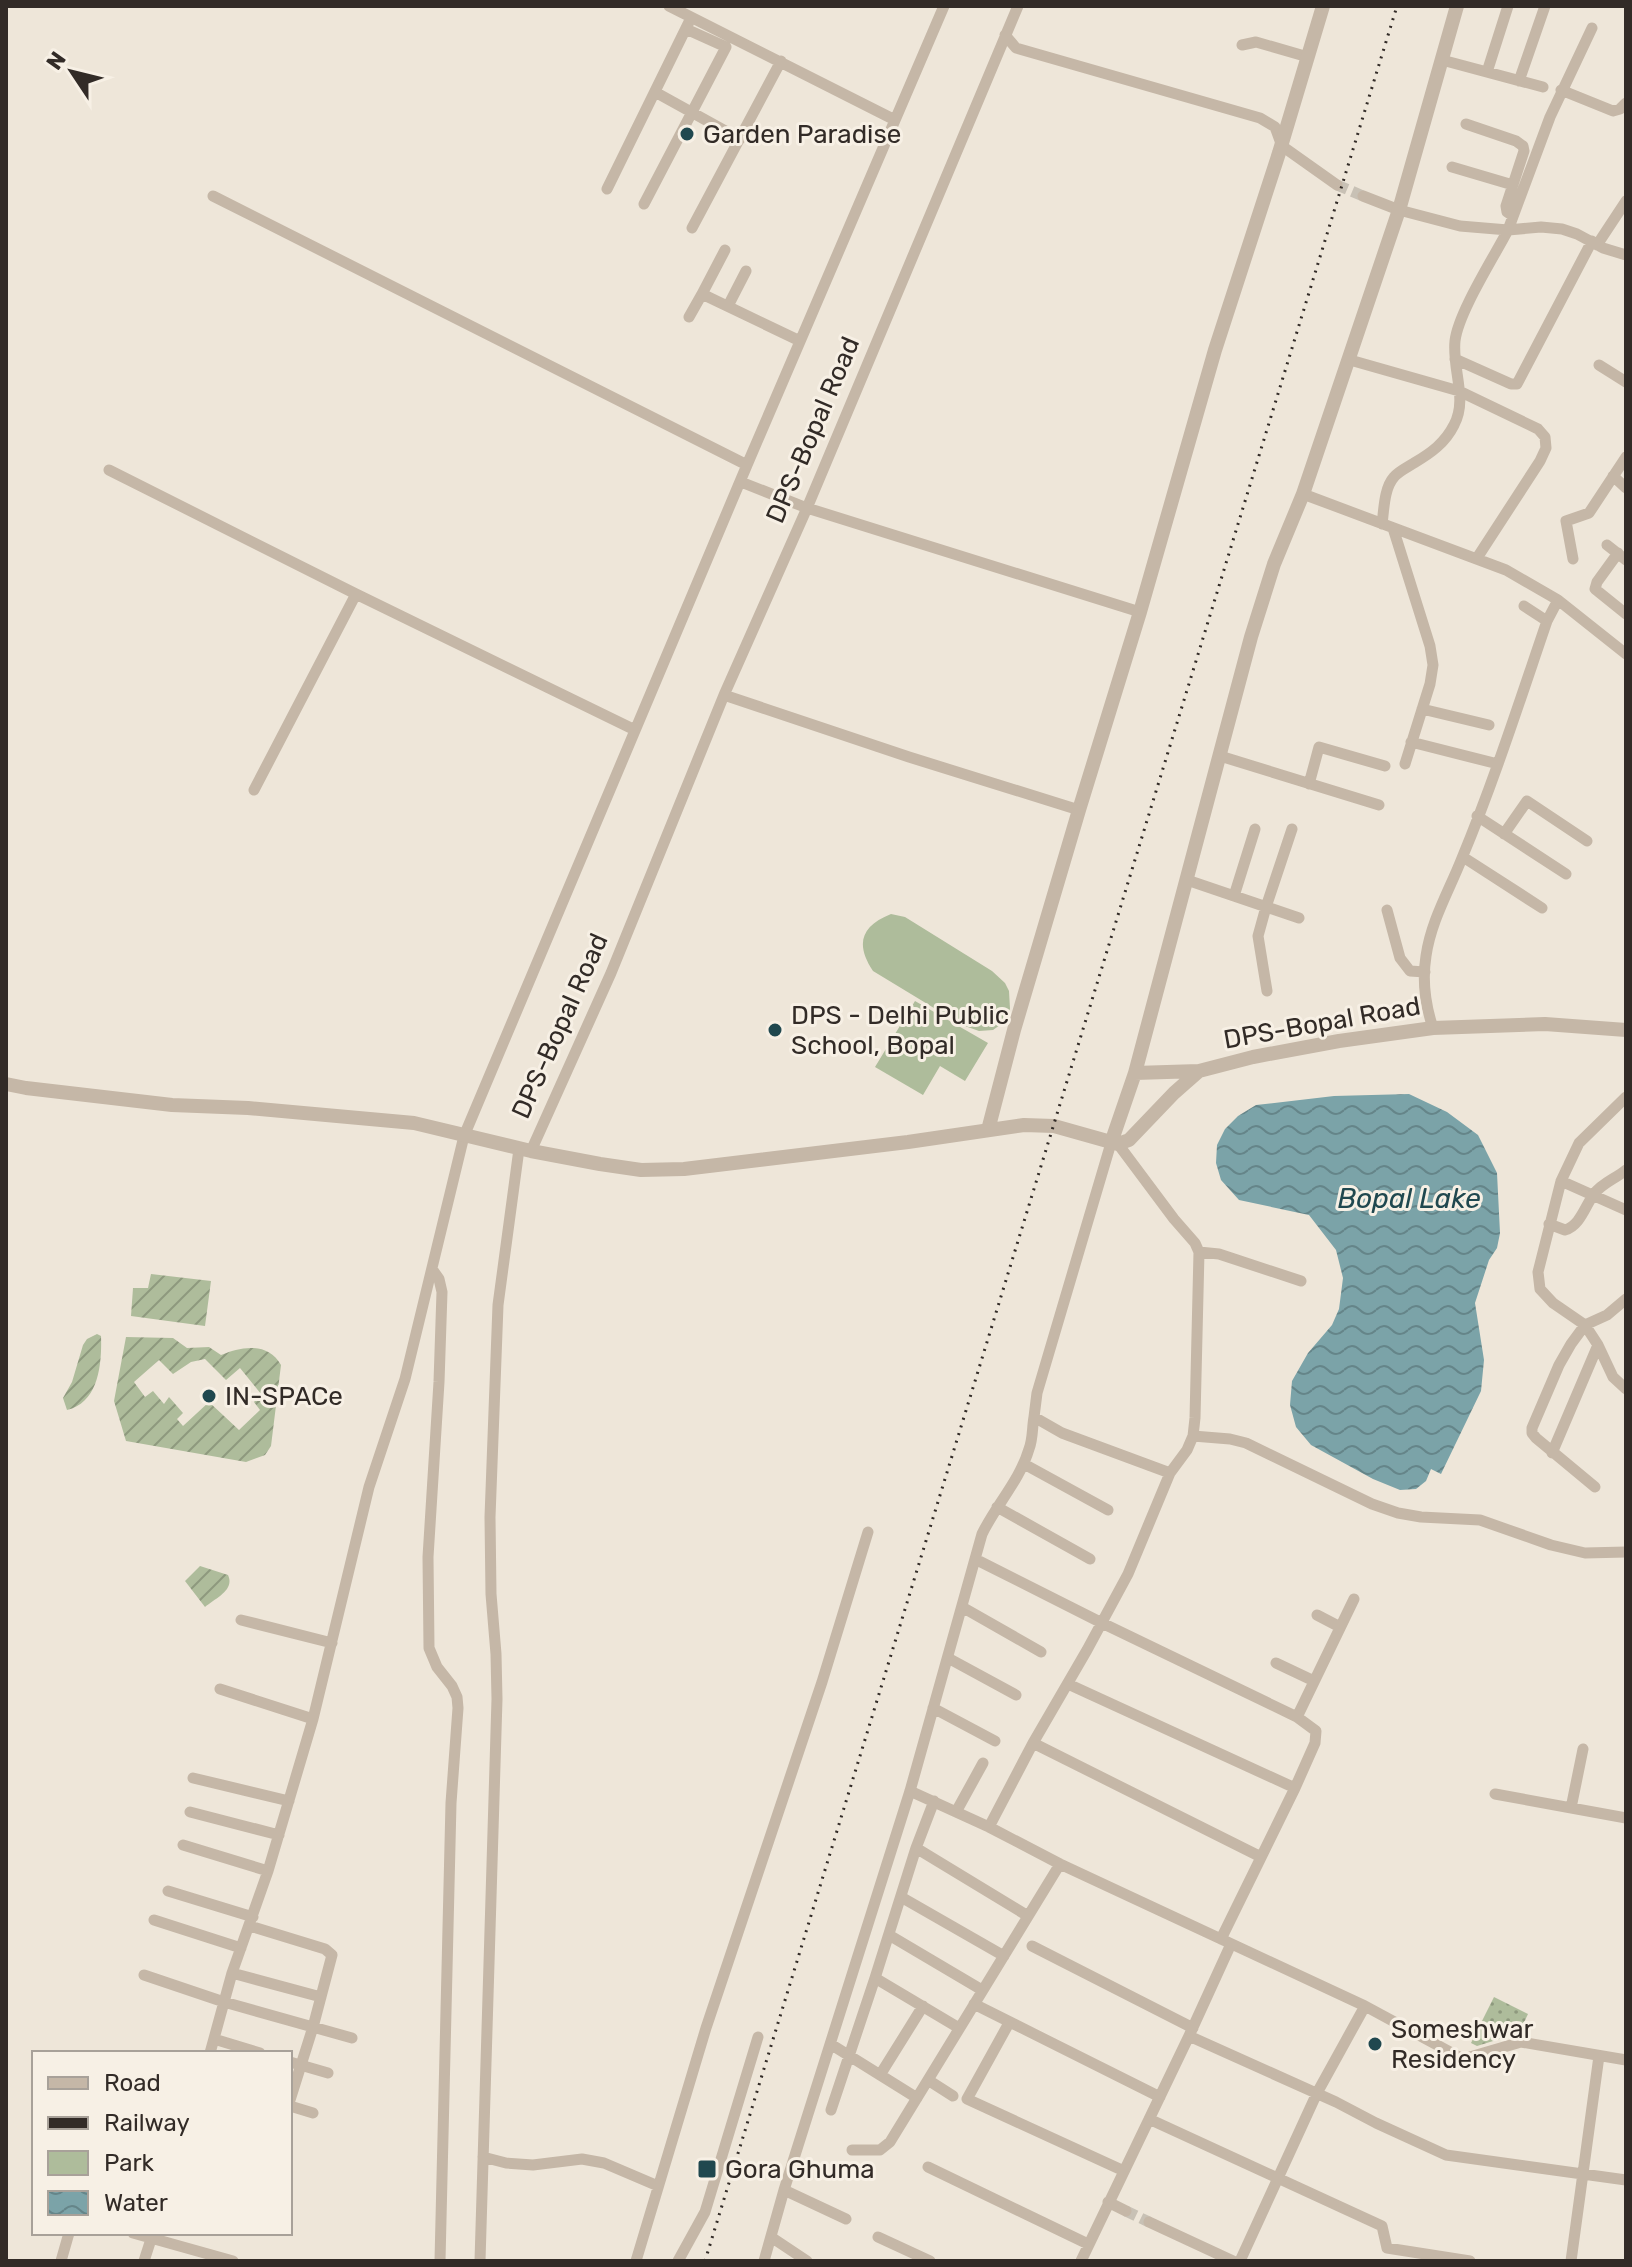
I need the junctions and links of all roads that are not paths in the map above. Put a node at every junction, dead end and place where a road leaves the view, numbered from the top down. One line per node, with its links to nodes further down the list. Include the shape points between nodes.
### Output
1 (669, 6): 8 (street)
2 (944, 6): 22 (street)
3 (1018, 6): 10 (street, DPS-Bopal Road)
4 (1323, 6): 12 (street)
5 (1457, 6): 13 (street)
6 (1508, 6): 15 (street)
7 (1545, 6): 16 (street)
8 (689, 23): 14 (street); 19 (street); 21 (street, via 726,47)
9 (1592, 28): 18 (street)
10 (1005, 35): 25 (street, via 1016,48 1260,118 1275,127); 58 (street, DPS-Bopal Road)
11 (1242, 45): 12 (street, via 1256,42)
12 (1308, 57): 25 (street)
13 (1442, 60): 15 (street); 34 (street)
14 (781, 61): 22 (street); 24 (street)
15 (1487, 72): 16 (street)
16 (1519, 81): 17 (street)
17 (1543, 87)
18 (1561, 90): 20 (street, via 1613,111); 35 (street)
19 (655, 92): 21 (street); 29 (street)
20 (1626, 103)
21 (692, 113): 24 (street); 33 (street)
22 (895, 120): 45 (street)
23 (1466, 124): 28 (street, via 1523,146)
24 (740, 139): 36 (street)
25 (1282, 146): 27 (street); 67 (street, via 1215,350)
26 (1452, 167): 28 (street)
27 (1337, 185)
28 (1513, 185): 35 (street, via 1506,210)
29 (607, 189)
30 (213, 196): 52 (street)
31 (1363, 196): 34 (street)
32 (1626, 201): 38 (street)
33 (644, 204)
34 (1399, 210): 37 (street, via 1460,226); 47 (street)
35 (1513, 216): 37 (street)
36 (692, 228)
37 (1508, 230): 38 (street, via 1562,229); 46 (street, via 1461,319)
38 (1595, 243): 40 (street); 46 (street, via 1517,384)
39 (725, 250): 42 (street)
40 (1626, 255)
41 (746, 271): 43 (street)
42 (702, 294): 43 (street); 44 (street)
43 (728, 306): 45 (street)
44 (689, 317)
45 (800, 341): 52 (street)
46 (1455, 359): 50 (street)
47 (1350, 360): 50 (street); 57 (street)
48 (1599, 365): 49 (street)
49 (1626, 382)
50 (1459, 391): 59 (street, via 1461,410 1449,434 1393,477); 62 (street, via 1545,437 1540,461)
51 (1626, 457): 54 (street)
52 (747, 465): 55 (street)
53 (109, 470): 64 (street)
54 (1613, 476): 56 (street); 63 (street, via 1589,513 1566,521)
55 (741, 482): 58 (street); 74 (street)
56 (1626, 488)
57 (1303, 494): 59 (street); 76 (street, via 1274,564)
58 (807, 508): 67 (street); 71 (street, DPS-Bopal Road)
59 (1387, 526): 62 (street); 72 (street, via 1430,646 1432,675)
60 (1607, 545): 61 (street)
61 (1622, 557): 68 (street, via 1595,589)
62 (1477, 558): 65 (street)
63 (1573, 559)
64 (356, 594): 74 (street); 81 (street)
65 (1558, 600): 69 (street); 70 (street)
66 (1524, 606): 69 (street)
67 (1140, 612): 83 (street)
68 (1626, 614)
69 (1547, 621): 78 (street)
70 (1626, 654)
71 (724, 695): 83 (street); 108 (street, DPS-Bopal Road, via 611,973)
72 (1422, 709): 73 (street); 75 (street)
73 (1489, 725)
74 (635, 730): 106 (street)
75 (1411, 742): 77 (street); 78 (street)
76 (1220, 756): 80 (street); 91 (street)
77 (1405, 764)
78 (1498, 764): 84 (street)
79 (1385, 766): 80 (street, via 1319,747)
80 (1309, 784): 82 (street)
81 (254, 790)
82 (1379, 805)
83 (1079, 810): 105 (street)
84 (1477, 816): 87 (street); 89 (street)
85 (1255, 829): 92 (street)
86 (1292, 829): 93 (street)
87 (1504, 834): 88 (street, via 1527,801); 90 (street)
88 (1587, 841)
89 (1463, 857): 94 (street); 97 (street, via 1437,914)
90 (1566, 874)
91 (1187, 880): 92 (street); 102 (street)
92 (1234, 896): 93 (street)
93 (1266, 907): 96 (street); 98 (street, via 1258,936)
94 (1542, 908)
95 (1387, 910): 97 (street, via 1400,958 1410,971)
96 (1299, 918)
97 (1425, 972): 99 (street)
98 (1267, 991)
99 (1433, 1028): 100 (street, DPS-Bopal Road, via 1545,1024); 101 (street, DPS-Bopal Road, via 1339,1041)
100 (1626, 1030)
101 (1199, 1071): 102 (street); 107 (street, DPS-Bopal Road, via 1129,1140)
102 (1135, 1073): 107 (street)
103 (6, 1084): 106 (street, via 172,1105 414,1123)
104 (1626, 1097): 110 (street, via 1579,1143)
105 (988, 1130): 107 (street, DPS-Bopal Road, via 1054,1126); 108 (street, DPS-Bopal Road, via 684,1169 641,1170)
106 (464, 1136): 108 (street); 115 (street)
107 (1115, 1144): 114 (street); 121 (street)
108 (519, 1148): 217 (street, via 498,1305 490,1517 497,1699)
109 (1626, 1170): 111 (street)
110 (1561, 1181): 111 (street); 113 (street)
111 (1593, 1195): 112 (street); 113 (street, via 1569,1230)
112 (1626, 1210)
113 (1549, 1224): 118 (street, via 1538,1272 1540,1289)
114 (1199, 1252): 116 (street); 122 (street)
115 (432, 1269): 139 (street, via 405,1379 369,1487); 239 (street, via 442,1292 428,1557 429,1648 452,1686 458,1708)
116 (1301, 1281)
117 (1626, 1299): 118 (street)
118 (1585, 1325): 119 (street); 123 (street, via 1566,1353 1532,1428)
119 (1598, 1345): 120 (street, via 1613,1377); 123 (street)
120 (1626, 1389)
121 (1034, 1417): 124 (street); 125 (street, via 1062,1433)
122 (1193, 1436): 125 (street); 130 (street, via 1246,1443 1398,1513 1480,1520 1585,1553)
123 (1552, 1453): 126 (street)
124 (1024, 1464): 127 (street); 128 (street)
125 (1170, 1473): 137 (street)
126 (1595, 1487)
127 (997, 1507): 131 (street); 132 (street)
128 (1108, 1510)
129 (868, 1532): 223 (street)
130 (1626, 1552)
131 (975, 1559): 134 (street); 137 (street)
132 (1090, 1559)
133 (1354, 1599): 138 (street)
134 (962, 1607): 140 (street); 141 (street)
135 (1317, 1615): 138 (street)
136 (241, 1620): 139 (street)
137 (1102, 1623): 144 (street); 148 (street)
138 (1340, 1627): 143 (street)
139 (332, 1643): 149 (street)
140 (1041, 1652)
141 (948, 1658): 146 (street); 147 (street)
142 (1276, 1663): 143 (street)
143 (1314, 1681): 148 (street)
144 (1068, 1684): 151 (street); 155 (street)
145 (220, 1689): 149 (street)
146 (1016, 1695)
147 (933, 1708): 150 (street); 156 (street)
148 (1297, 1717): 155 (street, via 1316,1731)
149 (313, 1719): 158 (street)
150 (995, 1741)
151 (1033, 1743): 164 (street); 168 (street)
152 (1583, 1749): 160 (street)
153 (983, 1763): 162 (street)
154 (193, 1778): 158 (street)
155 (1295, 1788): 168 (street)
156 (910, 1791): 159 (street); 197 (street)
157 (1495, 1794): 160 (street)
158 (289, 1801): 165 (street)
159 (934, 1801): 162 (street); 167 (street)
160 (1571, 1808): 163 (street)
161 (190, 1812): 165 (street)
162 (956, 1812): 164 (street)
163 (1626, 1818)
164 (989, 1827): 169 (street)
165 (279, 1835): 170 (street)
166 (183, 1845): 170 (street)
167 (916, 1848): 172 (street); 173 (street)
168 (1261, 1857): 177 (street)
169 (1060, 1864): 173 (street); 177 (street)
170 (268, 1871): 175 (street)
171 (168, 1891): 175 (street)
172 (901, 1897): 176 (street); 180 (street)
173 (1028, 1916): 180 (street)
174 (154, 1920): 179 (street)
175 (252, 1921): 179 (street); 185 (street, via 329,1952 332,1960)
176 (889, 1935): 183 (street); 184 (street)
177 (1226, 1942): 189 (street); 193 (street)
178 (1032, 1946): 193 (street)
179 (241, 1948): 181 (street)
180 (1004, 1956): 184 (street)
181 (232, 1973): 185 (street); 186 (street)
182 (144, 1975): 186 (street)
183 (875, 1978): 188 (street); 200 (street)
184 (982, 1990): 187 (street)
185 (321, 1997): 191 (street)
186 (224, 2002): 191 (street); 196 (street)
187 (974, 2004): 190 (street); 192 (street)
188 (923, 2006): 192 (street); 205 (street)
189 (1365, 2006): 201 (street, via 1463,2059 1521,2042); 208 (street)
190 (1009, 2023): 210 (street); 219 (street, via 967,2099)
191 (313, 2027): 195 (street); 203 (street)
192 (959, 2028): 206 (street)
193 (1191, 2032): 208 (street); 210 (street)
194 (758, 2037): 242 (street, via 705,2212)
195 (352, 2038)
196 (214, 2039): 198 (street); 199 (street)
197 (832, 2045): 200 (street); 224 (street)
198 (211, 2051)
199 (253, 2051)
200 (849, 2054): 205 (street); 213 (street)
201 (1599, 2056): 202 (street); 220 (street)
202 (1626, 2060)
203 (296, 2063): 204 (street); 207 (street)
204 (328, 2073)
205 (880, 2075): 211 (street)
206 (928, 2080): 209 (street); 211 (street)
207 (292, 2090)
208 (1317, 2093): 220 (street, via 1446,2155); 221 (street)
209 (953, 2096)
210 (1160, 2097): 215 (street)
211 (917, 2098): 216 (street, via 885,2148)
212 (292, 2104): 214 (street)
213 (831, 2110)
214 (313, 2113)
215 (1149, 2119): 219 (street); 221 (street)
216 (852, 2150)
217 (483, 2157): 223 (street, via 533,2165 582,2159); 240 (street)
218 (928, 2167): 233 (street)
219 (1124, 2171): 225 (street)
220 (1582, 2175): 222 (street); 249 (street)
221 (1278, 2178): 234 (street, via 1382,2226 1387,2248); 235 (street)
222 (1626, 2180)
223 (658, 2186): 241 (street)
224 (784, 2190): 227 (street); 231 (street)
225 (1108, 2202): 226 (street); 233 (street)
226 (1126, 2211)
227 (846, 2219)
228 (1149, 2222): 235 (street)
229 (68, 2235): 236 (street)
230 (152, 2236): 237 (street); 238 (street)
231 (771, 2237): 243 (street); 244 (street)
232 (878, 2237): 245 (street)
233 (1088, 2244): 246 (street)
234 (1432, 2258): 248 (street)
235 (1239, 2259): 247 (street)
236 (61, 2261)
237 (144, 2261)
238 (233, 2261)
239 (440, 2261)
240 (480, 2261)
241 (636, 2261)
242 (678, 2261)
243 (764, 2261)
244 (807, 2261)
245 (930, 2261)
246 (1081, 2261)
247 (1255, 2261)
248 (1470, 2261)
249 (1571, 2261)

